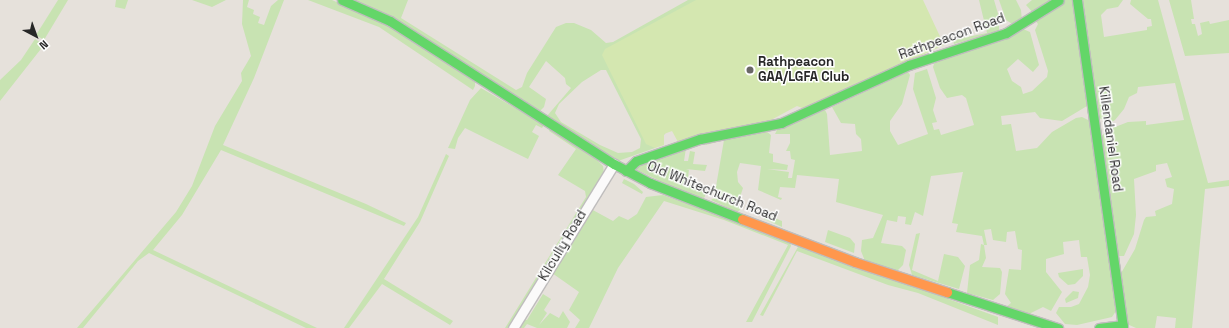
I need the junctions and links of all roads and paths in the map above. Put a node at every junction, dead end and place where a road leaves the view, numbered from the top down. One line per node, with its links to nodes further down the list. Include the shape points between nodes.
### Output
1 (342, 0): 4 (street, Old Whitechurch Road, via 390,21)
2 (1059, 0): 5 (street, Rathpeacon Road, via 1007,32 909,65 785,122 700,139 636,161)
3 (1077, 0): 6 (street, Killendaniel Road)
4 (614, 164): 5 (street, Old Whitechurch Road); 7 (street, Kilcully Road)
5 (626, 171): 8 (street, Old Whitechurch Road, via 666,190 855,262)
6 (1123, 326): 9 (street)
7 (513, 328)
8 (1058, 328)
9 (1099, 328)

